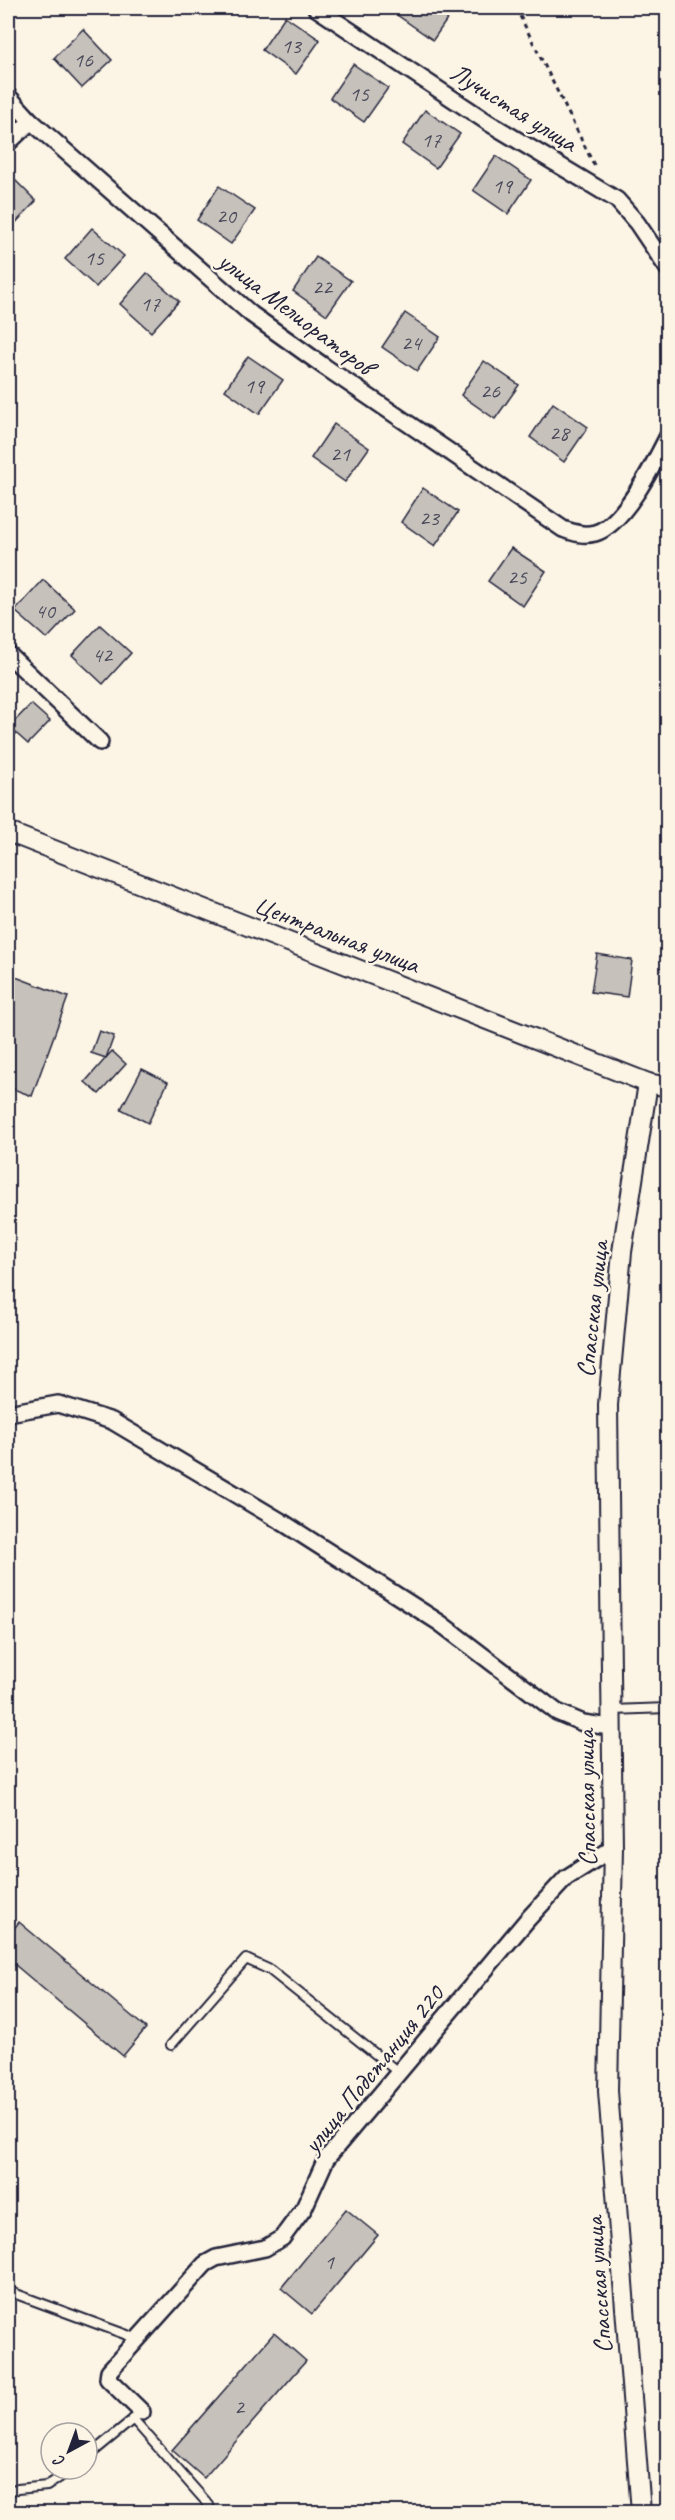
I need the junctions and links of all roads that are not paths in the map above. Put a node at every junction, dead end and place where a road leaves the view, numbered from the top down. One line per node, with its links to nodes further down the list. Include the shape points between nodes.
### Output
1 (316, 8): 5 (street, Лучистая улица, via 489,123 609,194 637,223)
2 (8, 96): 3 (street, улица Мелиораторов)
3 (31, 122): 4 (street); 6 (street, улица Мелиораторов, via 251,314 554,522 580,535 598,532 614,519 635,495)
4 (8, 143)
5 (668, 269)
6 (668, 436)
7 (8, 654): 8 (street)
8 (100, 742)
9 (8, 832): 10 (street, Центральная улица)
10 (648, 1083): 11 (street, Центральная улица); 14 (street, Спасская улица, via 622,1252 608,1406)
11 (668, 1087)
12 (8, 1413): 14 (street, via 58,1404 112,1421 282,1522 440,1623 557,1712 583,1723)
13 (668, 1708): 14 (lane)
14 (610, 1719): 15 (street, Спасская улица)
15 (613, 1848): 17 (street, улица Подстанция 220, via 578,1868 553,1890); 25 (street, Спасская улица, via 608,2091)
16 (171, 2045): 17 (lane, via 246,1959 270,1970)
17 (398, 2072): 19 (street, улица Подстанция 220, via 326,2159 304,2208 282,2238 265,2248 205,2264)
18 (8, 2291): 19 (lane)
19 (138, 2339): 20 (street, улица Подстанция 220, via 109,2371 108,2379)
20 (138, 2415): 21 (lane); 24 (lane)
21 (99, 2447)
22 (54, 2481): 23 (lane, via 47,2486)
23 (8, 2490)
24 (209, 2505)
25 (641, 2512)

